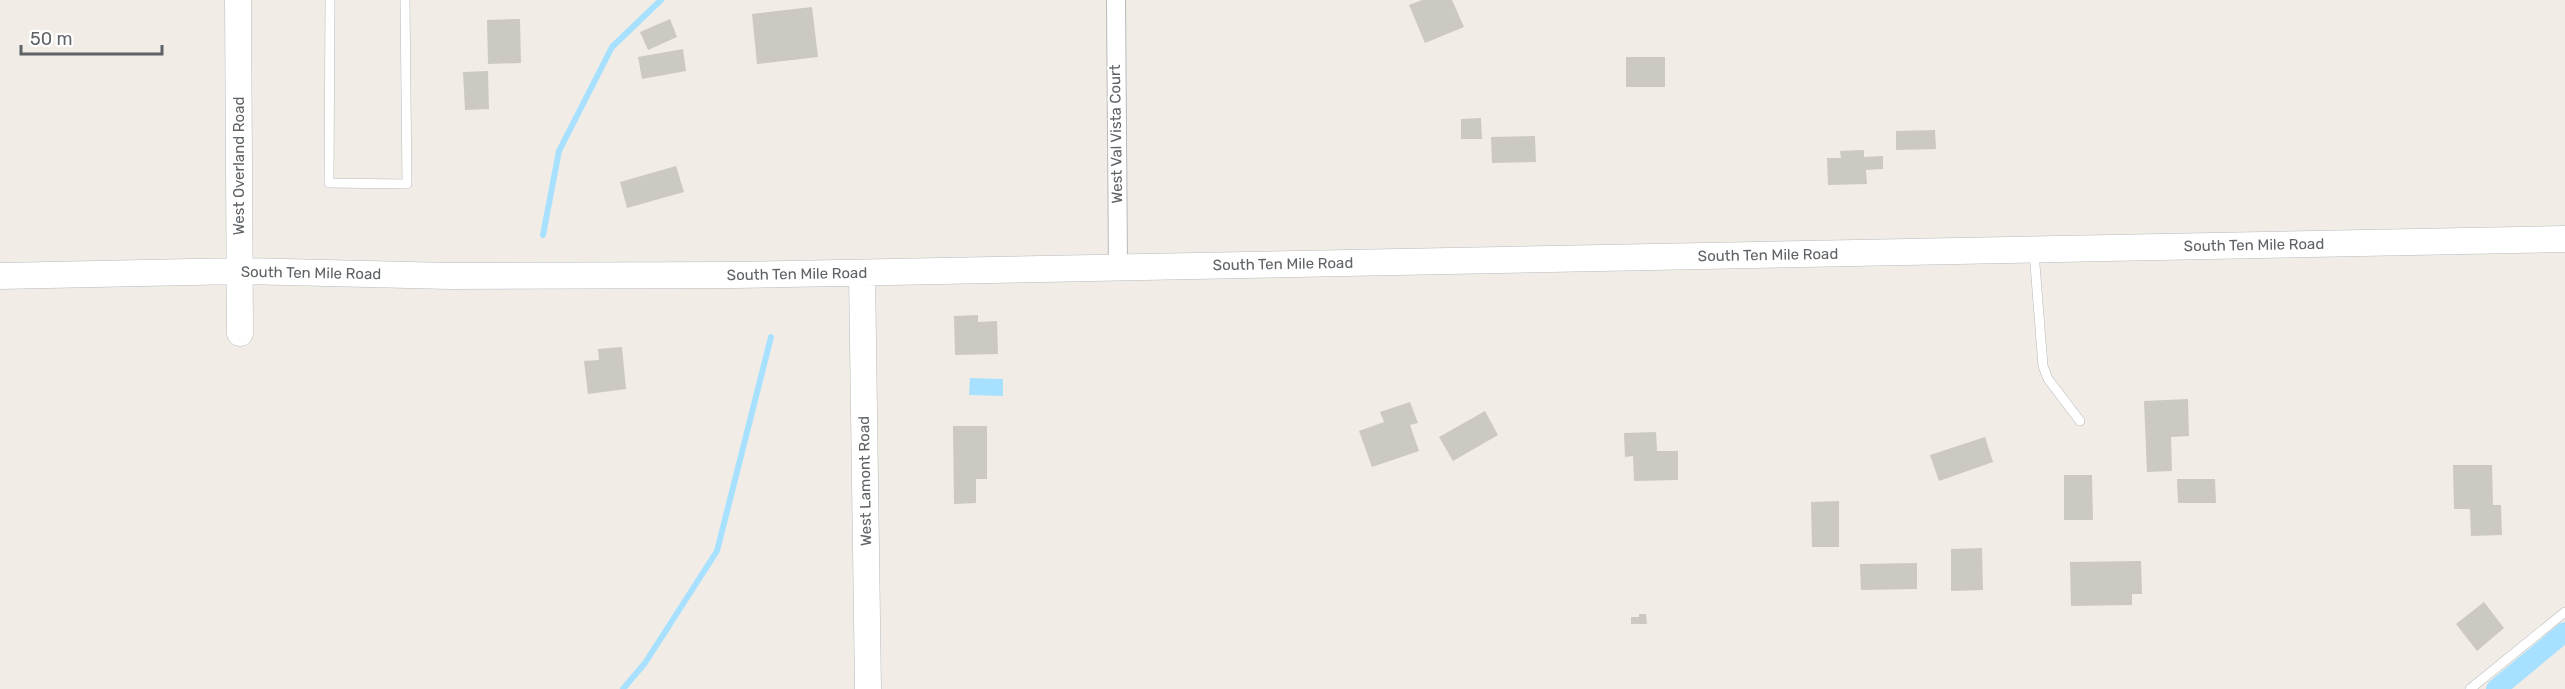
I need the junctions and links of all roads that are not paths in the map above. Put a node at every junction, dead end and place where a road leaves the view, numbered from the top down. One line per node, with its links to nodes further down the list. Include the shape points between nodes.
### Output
1 (238, 0): 8 (main road, West Overland Road)
2 (330, 0): 3 (lane, via 329,183 407,184)
3 (405, 0)
4 (1116, 0): 7 (street, West Val Vista Court)
5 (2565, 239): 6 (main road, South Ten Mile Road)
6 (2034, 249): 7 (main road, South Ten Mile Road); 12 (lane, via 2043,366 2048,379)
7 (1119, 268): 9 (main road, South Ten Mile Road)
8 (239, 271): 9 (main road, South Ten Mile Road, via 521,277); 10 (main road, South Ten Mile Road); 11 (main road, West Overland Road)
9 (862, 273): 14 (main road, West Lamont Road)
10 (0, 276)
11 (240, 333)
12 (2080, 421)
13 (2565, 612): 15 (lane)
14 (868, 689)
15 (2470, 689)

